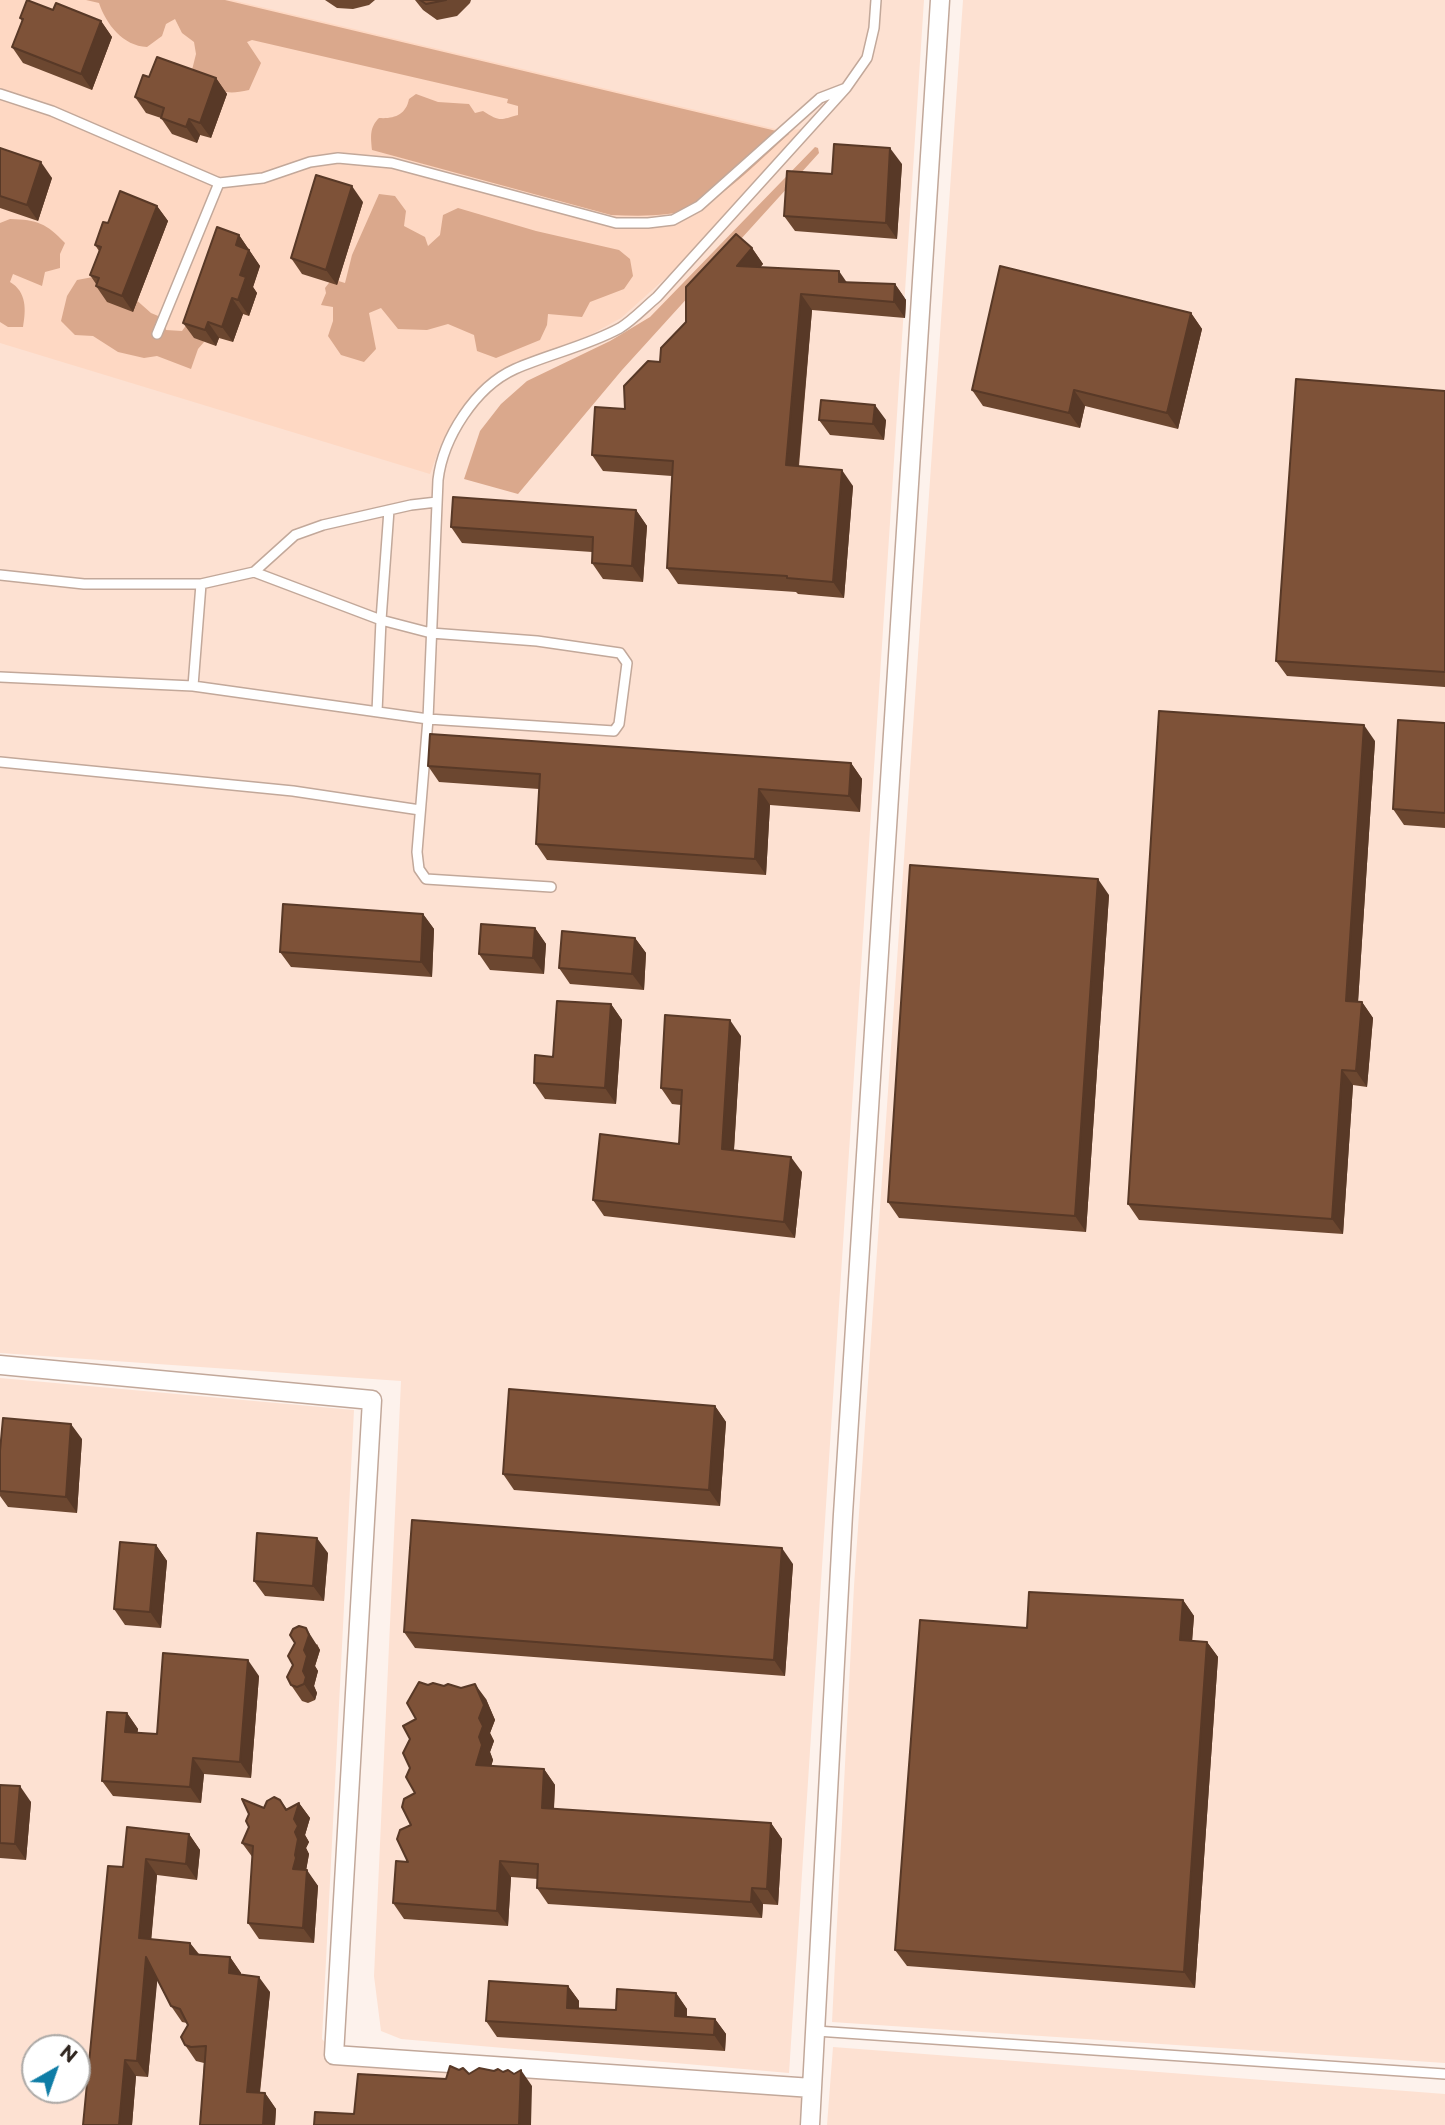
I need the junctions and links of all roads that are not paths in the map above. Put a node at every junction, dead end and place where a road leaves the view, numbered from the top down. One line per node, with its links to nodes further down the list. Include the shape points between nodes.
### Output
1 (876, 0): 3 (lane, via 867,58)
2 (940, 0): 22 (street, via 843,1514)
3 (846, 88): 5 (lane, via 820,98 699,206 673,220 616,223 392,163 338,158 262,178); 7 (lane, via 657,297 621,327 513,370 482,394 458,422 444,448)
4 (0, 93): 5 (lane)
5 (219, 183): 6 (lane)
6 (157, 334)
7 (437, 502): 8 (lane); 13 (lane)
8 (389, 510): 9 (lane, via 295,535); 12 (lane)
9 (254, 572): 11 (lane); 12 (lane)
10 (0, 575): 11 (lane, via 84,584)
11 (201, 584): 15 (lane)
12 (381, 620): 13 (lane); 16 (lane)
13 (431, 633): 17 (lane); 17 (lane, via 620,653 627,663 619,724 614,731)
14 (0, 677): 15 (lane)
15 (193, 686): 16 (lane)
16 (377, 712): 17 (lane)
17 (428, 719): 19 (lane)
18 (0, 762): 19 (lane, via 293,791)
19 (420, 810): 20 (lane, via 417,852 426,879)
20 (551, 887)
21 (0, 1365): 24 (street, via 372,1400 334,2055)
22 (816, 2031): 23 (lane); 24 (street)
23 (1445, 2074)
24 (813, 2088): 25 (street)
25 (810, 2125)

